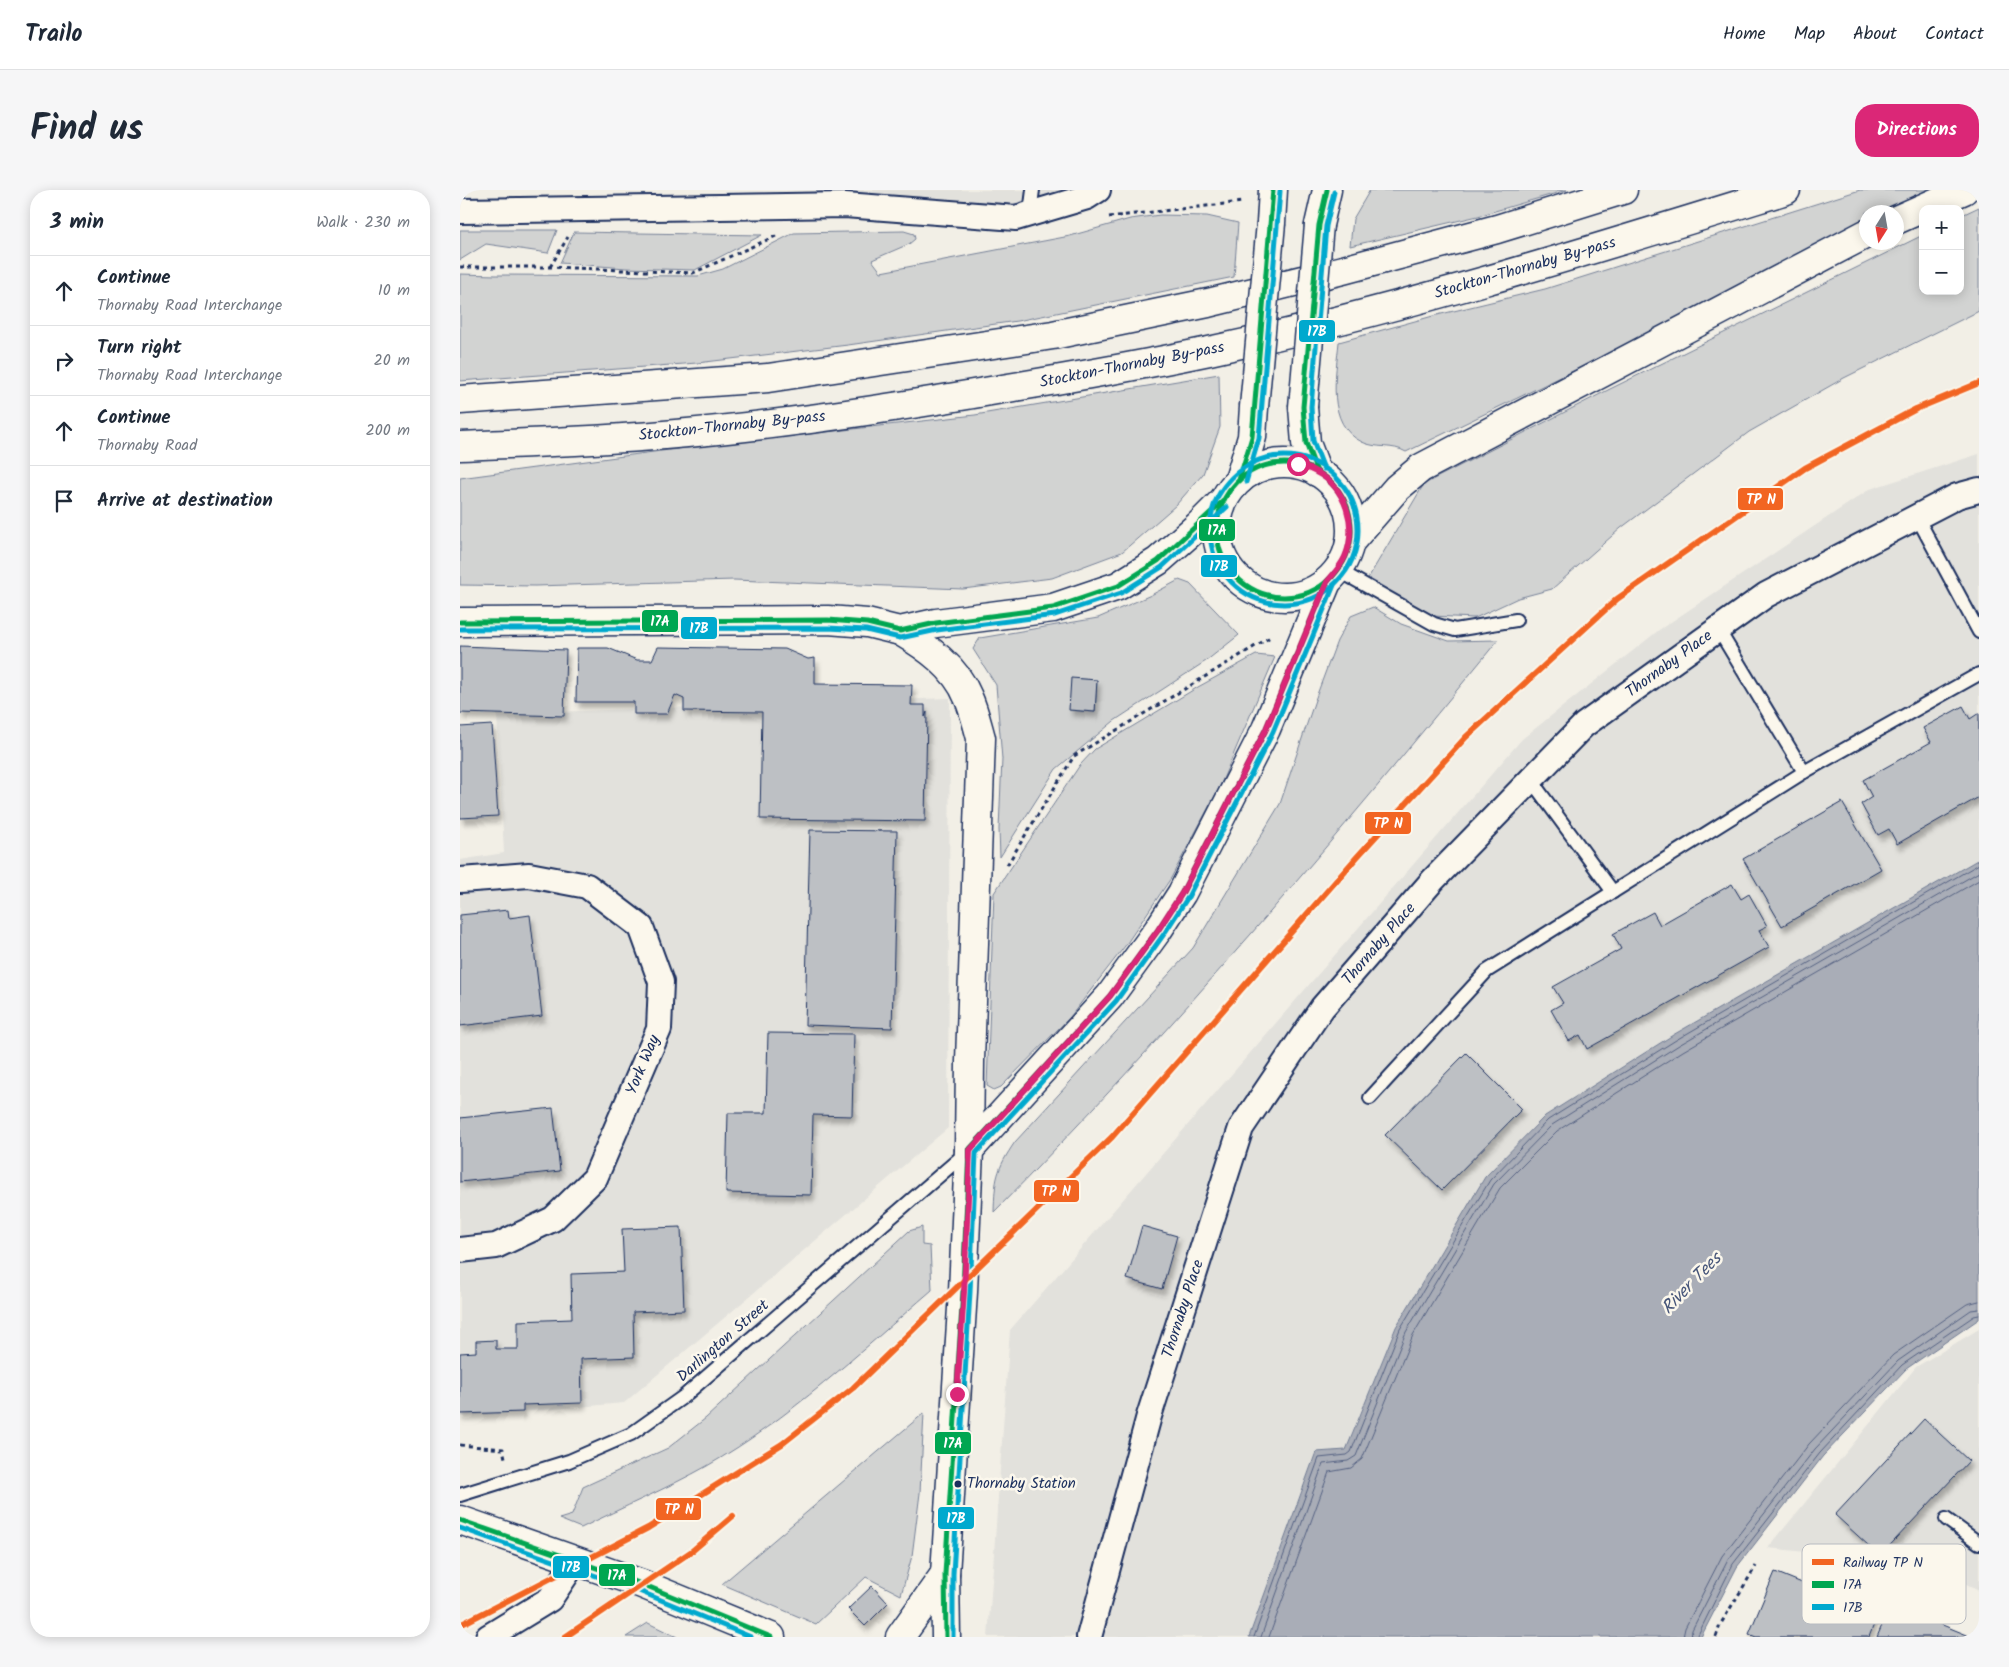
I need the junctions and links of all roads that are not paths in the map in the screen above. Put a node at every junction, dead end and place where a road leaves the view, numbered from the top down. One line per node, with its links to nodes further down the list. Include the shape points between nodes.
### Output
1 (1033, 190): 11 (lane)
2 (1098, 190): 11 (street, via 1087,197)
3 (1327, 190): 16 (main road, bridge, via 1319,225 1302,407 1306,443)
4 (1623, 190): 14 (main road, via 1496,230 1343,270 1053,334 768,378)
5 (1786, 190): 15 (main road, Stockton-Thornaby By-pass, via 1572,256 1345,319 1102,372 930,402 807,419 664,435)
6 (1964, 190): 12 (main road)
7 (1262, 196): 17 (main road, bridge, via 1271,223 1252,437)
8 (845, 198): 9 (street); 11 (street, via 1016,218)
9 (587, 199): 10 (street)
10 (460, 211)
11 (1030, 214)
12 (1904, 216)
13 (1859, 238): 21 (main road, via 1421,468 1397,488)
14 (460, 400)
15 (460, 446)
16 (1318, 472): 17 (main road, via 1298,464 1277,463 1257,468); 21 (main road, via 1333,485 1344,502 1350,521)
17 (1239, 480): 19 (main road)
18 (1979, 490): 20 (street, Thornaby Place, via 1957,496)
19 (1222, 502): 22 (main road, via 1217,524 1218,546 1227,567 1243,583 1263,594 1285,597 1307,593); 26 (main road, via 1158,561 1118,586 1053,608 936,623)
20 (1917, 516): 25 (street, Thornaby Place, via 1766,595); 27 (lane)
21 (1350, 542): 22 (main road)
22 (1332, 576): 23 (lane, via 1434,624 1456,630); 34 (main road, via 1262,738 1191,876 1158,930 1110,996)
23 (1516, 620)
24 (460, 622): 26 (main road, via 828,620 867,623)
25 (1718, 629): 29 (lane); 30 (street, Thornaby Place, via 1584,725)
26 (900, 631): 34 (main road, via 949,666 968,696 981,738)
27 (1979, 632)
28 (1979, 674): 29 (lane)
29 (1804, 772): 32 (lane)
30 (1531, 780): 32 (lane); 46 (street, Thornaby Place, via 1434,880 1322,1008 1241,1128 1149,1416)
31 (460, 880): 35 (street, York Way, via 529,875 587,886 641,927 661,982 659,1029 595,1178 553,1219 496,1246)
32 (1613, 892): 33 (lane, via 1487,971)
33 (1370, 1098)
34 (970, 1150): 36 (lane, Darlington Street, via 683,1397 631,1434 569,1461); 41 (main road)
35 (460, 1250)
36 (460, 1495)
37 (1946, 1519): 39 (lane)
38 (460, 1520): 40 (main road)
39 (1979, 1543)
40 (576, 1560): 42 (street, via 550,1599); 43 (main road)
41 (945, 1574): 44 (main road); 45 (main road)
42 (488, 1637)
43 (770, 1637)
44 (900, 1637)
45 (946, 1637)
46 (1090, 1637)

